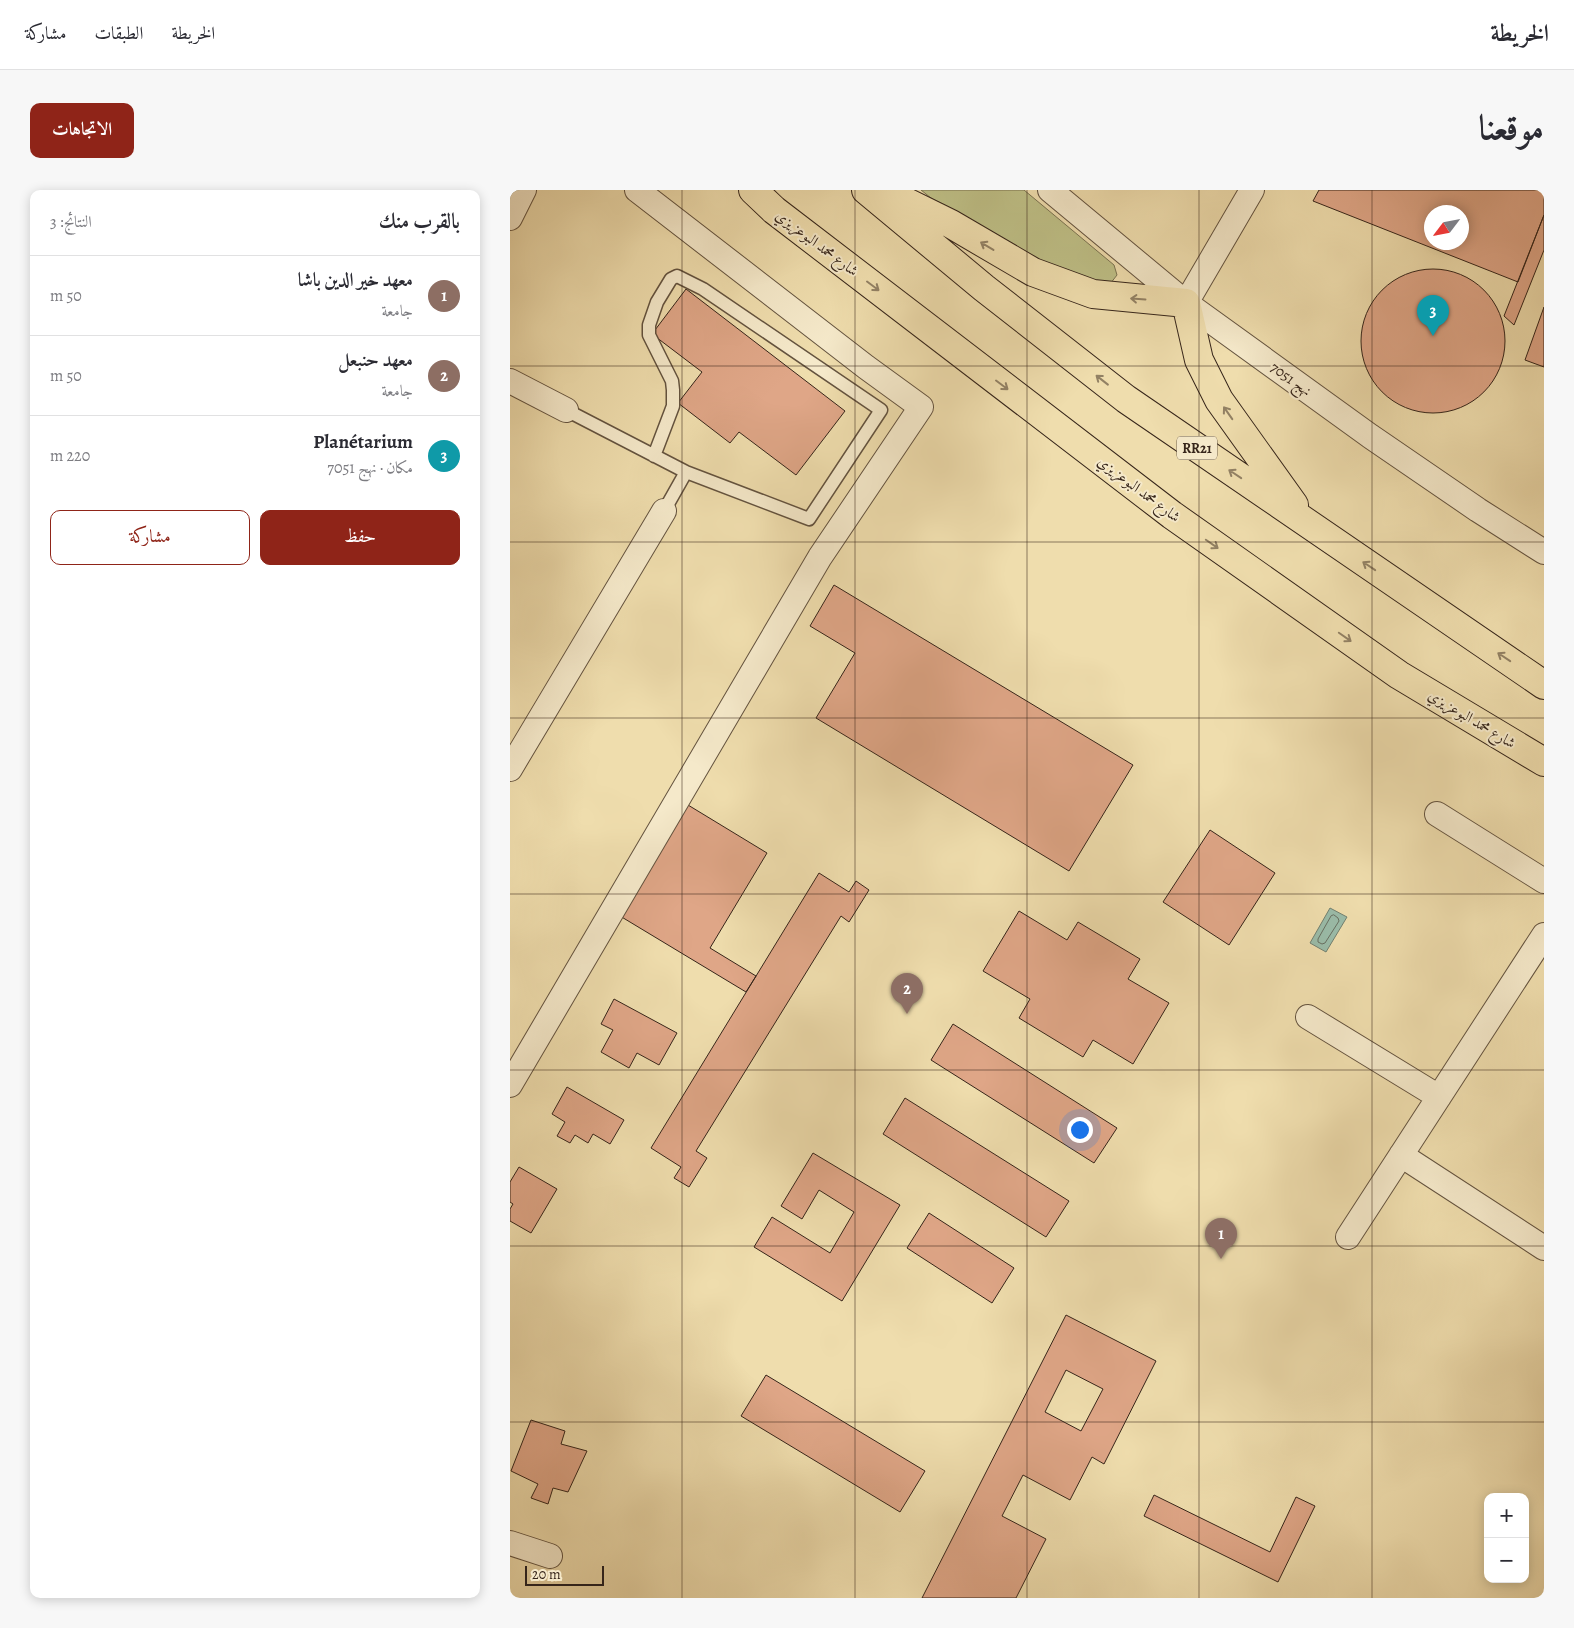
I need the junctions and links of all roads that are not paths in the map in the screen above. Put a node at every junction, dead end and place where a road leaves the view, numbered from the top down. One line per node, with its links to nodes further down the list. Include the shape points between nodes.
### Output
1 (524, 190): 8 (street)
2 (637, 190): 24 (street, via 921,407 820,557)
3 (753, 190): 18 (highway, شارع محمد البوعزيزي, one-way to 18, via 774,210 1172,516 1399,675)
4 (866, 190): 15 (highway, RR21, one-way to 4, via 1126,399)
5 (883, 190): 9 (highway, one-way to 5, via 1093,294 1042,276)
6 (1050, 190): 9 (street, نهج 7051)
7 (1252, 190): 9 (street)
8 (510, 218)
9 (1186, 303): 15 (highway, one-way to 9, via 1219,400 1199,360); 16 (street, نهج 7051, via 1370,436)
10 (510, 381): 11 (street)
11 (566, 410): 12 (lane)
12 (654, 456): 13 (lane); 13 (lane, via 673,406 673,390 672,381 649,335 649,325 657,302 671,279 677,276 703,289 881,410 809,519)
13 (686, 472): 14 (lane)
14 (664, 511): 19 (street)
15 (1307, 524): 17 (highway, RR21, one-way to 15)
16 (1544, 552)
17 (1544, 685)
18 (1544, 762)
19 (510, 769)
20 (1437, 814): 21 (street)
21 (1544, 881)
22 (1544, 935): 25 (street)
23 (1308, 1017): 25 (street)
24 (510, 1085)
25 (1439, 1097): 26 (street)
26 (1401, 1155): 27 (street); 28 (street)
27 (1348, 1237)
28 (1544, 1248)
29 (510, 1543): 30 (street)
30 (550, 1556)

